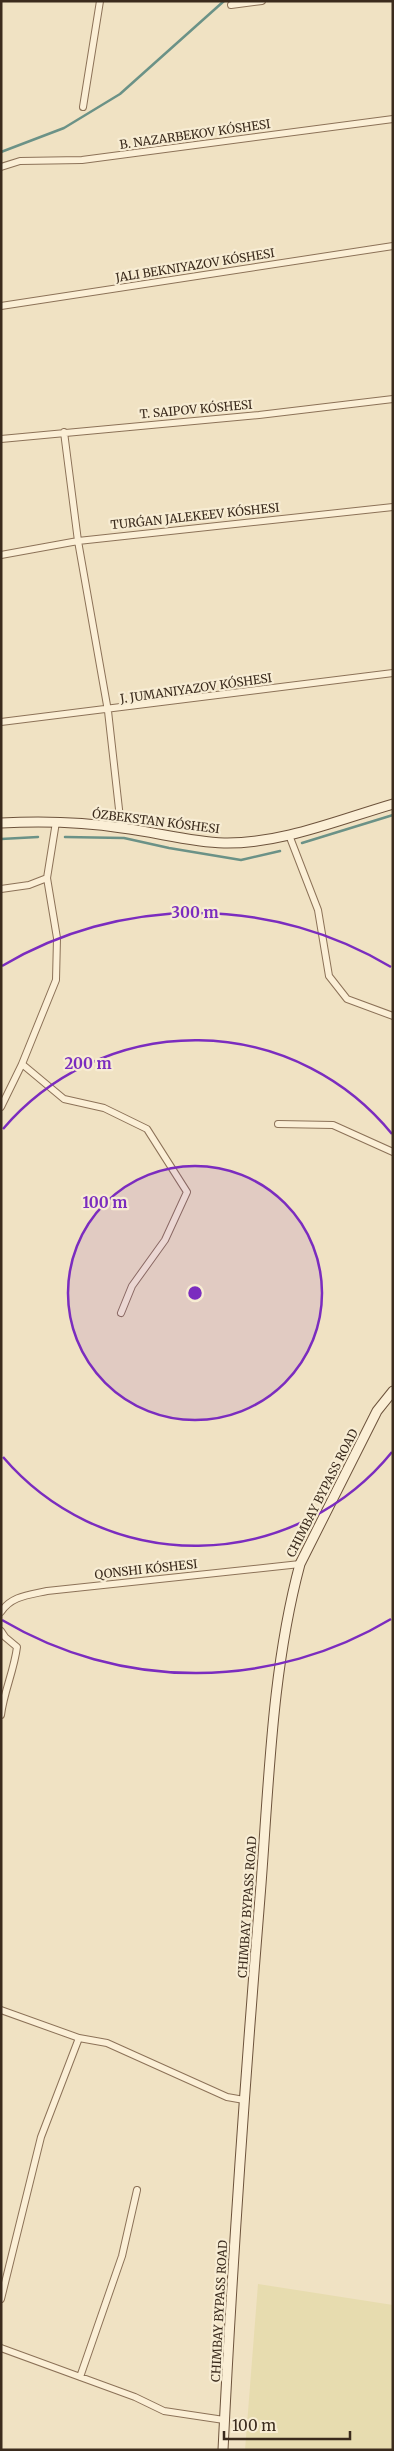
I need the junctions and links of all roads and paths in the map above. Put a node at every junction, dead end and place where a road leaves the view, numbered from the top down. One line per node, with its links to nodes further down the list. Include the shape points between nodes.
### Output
1 (100, 1): 4 (street)
2 (262, 1): 3 (street)
3 (231, 5)
4 (82, 107)
5 (393, 119): 6 (street, B. NAZARBEKOV KÓSHESI, via 82,160 20,161)
6 (1, 167)
7 (393, 246): 8 (street, JALI BEKNIYAZOV KÓSHESI)
8 (1, 306)
9 (393, 398): 10 (street, T. SAIPOV KÓSHESI, via 260,415)
10 (64, 432): 11 (street, T. SAIPOV KÓSHESI); 13 (street)
11 (1, 439)
12 (393, 507): 13 (street, TURǴAN JALEKEEV KÓSHESI)
13 (78, 540): 14 (street, TURǴAN JALEKEEV KÓSHESI); 16 (street)
14 (1, 555)
15 (393, 673): 16 (street, J. JUMANIYAZOV KÓSHESI)
16 (108, 711): 17 (street, J. JUMANIYAZOV KÓSHESI); 21 (street)
17 (1, 722)
18 (393, 804): 22 (main road, ÓZBEKSTAN KÓSHESI)
19 (56, 822): 20 (main road, ÓZBEKSTAN KÓSHESI); 21 (main road, ÓZBEKSTAN KÓSHESI); 23 (street)
20 (1, 823)
21 (121, 827): 22 (main road, ÓZBEKSTAN KÓSHESI, via 223,843 254,842)
22 (289, 835): 25 (street, via 318,910 329,976 347,999)
23 (47, 878): 24 (street, via 29,885); 26 (street, via 57,938 56,980)
24 (1, 889)
25 (393, 1016)
26 (22, 1064): 27 (street); 30 (street, via 64,1099 104,1108 147,1129 187,1192 166,1240 132,1286)
27 (1, 1107)
28 (278, 1124): 29 (street, via 333,1125)
29 (393, 1152)
30 (121, 1313)
31 (393, 1391): 32 (main road, CHIMBAY BYPASS ROAD, via 377,1411)
32 (300, 1564): 33 (street, via 47,1591 18,1597 6,1604); 38 (main road, CHIMBAY BYPASS ROAD, via 278,1685)
33 (1, 1612)
34 (1, 1631): 35 (street, via 17,1648)
35 (1, 1715)
36 (1, 2010): 37 (street)
37 (79, 2038): 38 (street, via 107,2043 227,2097); 40 (street, via 42,2136)
38 (244, 2100): 43 (main road, CHIMBAY BYPASS ROAD)
39 (137, 2190): 42 (street, via 122,2256)
40 (1, 2299)
41 (1, 2348): 42 (street)
42 (80, 2377): 43 (street, via 164,2411)
43 (224, 2420): 44 (main road, CHIMBAY BYPASS ROAD)
44 (223, 2450)

